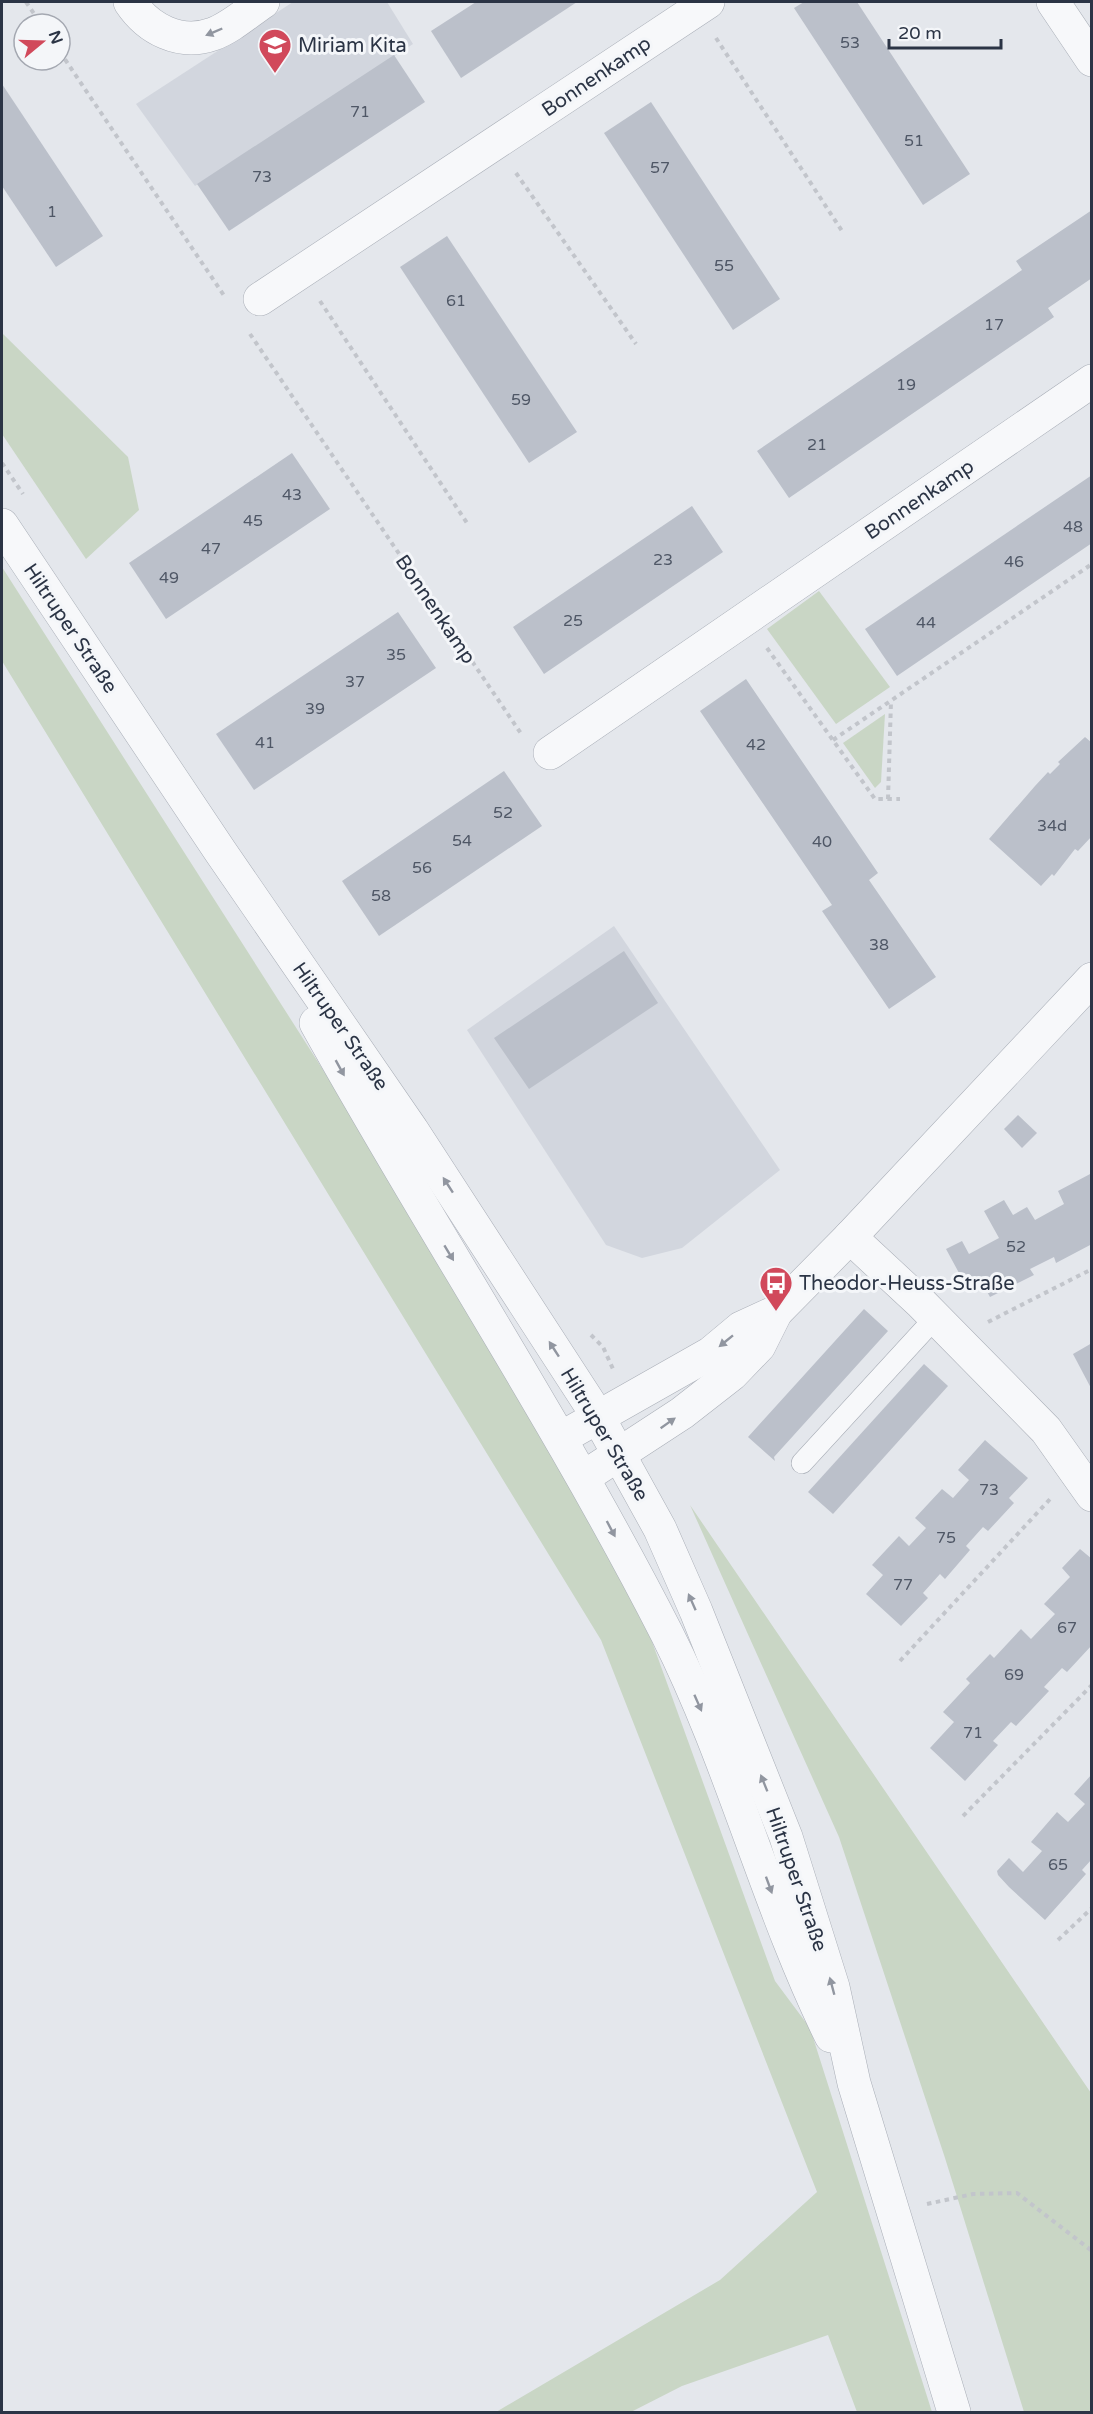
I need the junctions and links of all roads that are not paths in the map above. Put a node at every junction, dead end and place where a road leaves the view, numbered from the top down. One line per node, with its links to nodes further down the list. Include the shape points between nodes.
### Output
1 (130, 2): 2 (street, one-way to 1, via 214,34 191,39 169,36)
2 (263, 2)
3 (1053, 2): 5 (street)
4 (703, 5): 6 (street, Bonnenkamp, via 301,272)
5 (1089, 52)
6 (251, 311)
7 (1092, 381): 9 (street, Bonnenkamp)
8 (2, 525): 10 (street, Hiltruper Straße)
9 (550, 753)
10 (220, 851): 15 (street, Hiltruper Straße, one-way to 10, via 412,1130); 16 (street, Hiltruper Straße, one-way to 16, via 386,1149)
11 (1092, 979): 12 (street)
12 (850, 1237): 13 (street); 14 (street)
13 (776, 1312): 15 (street, one-way to 15, via 741,1328 711,1353); 17 (street, one-way to 13, via 732,1374 759,1346)
14 (945, 1328): 18 (lane); 20 (street, via 1046,1430)
15 (597, 1415): 16 (street); 17 (street, Hiltruper Straße)
16 (561, 1438): 19 (street, Hiltruper Straße)
17 (620, 1455): 19 (street); 21 (street, Hiltruper Straße, one-way to 17, via 833,1987 786,1837 696,1611 660,1529)
18 (802, 1463)
19 (584, 1477): 21 (street, Hiltruper Straße, one-way to 21, via 668,1636 720,1753 811,1995)
20 (1083, 1483)
21 (854, 2084): 22 (street, Hiltruper Straße)
22 (954, 2412)

